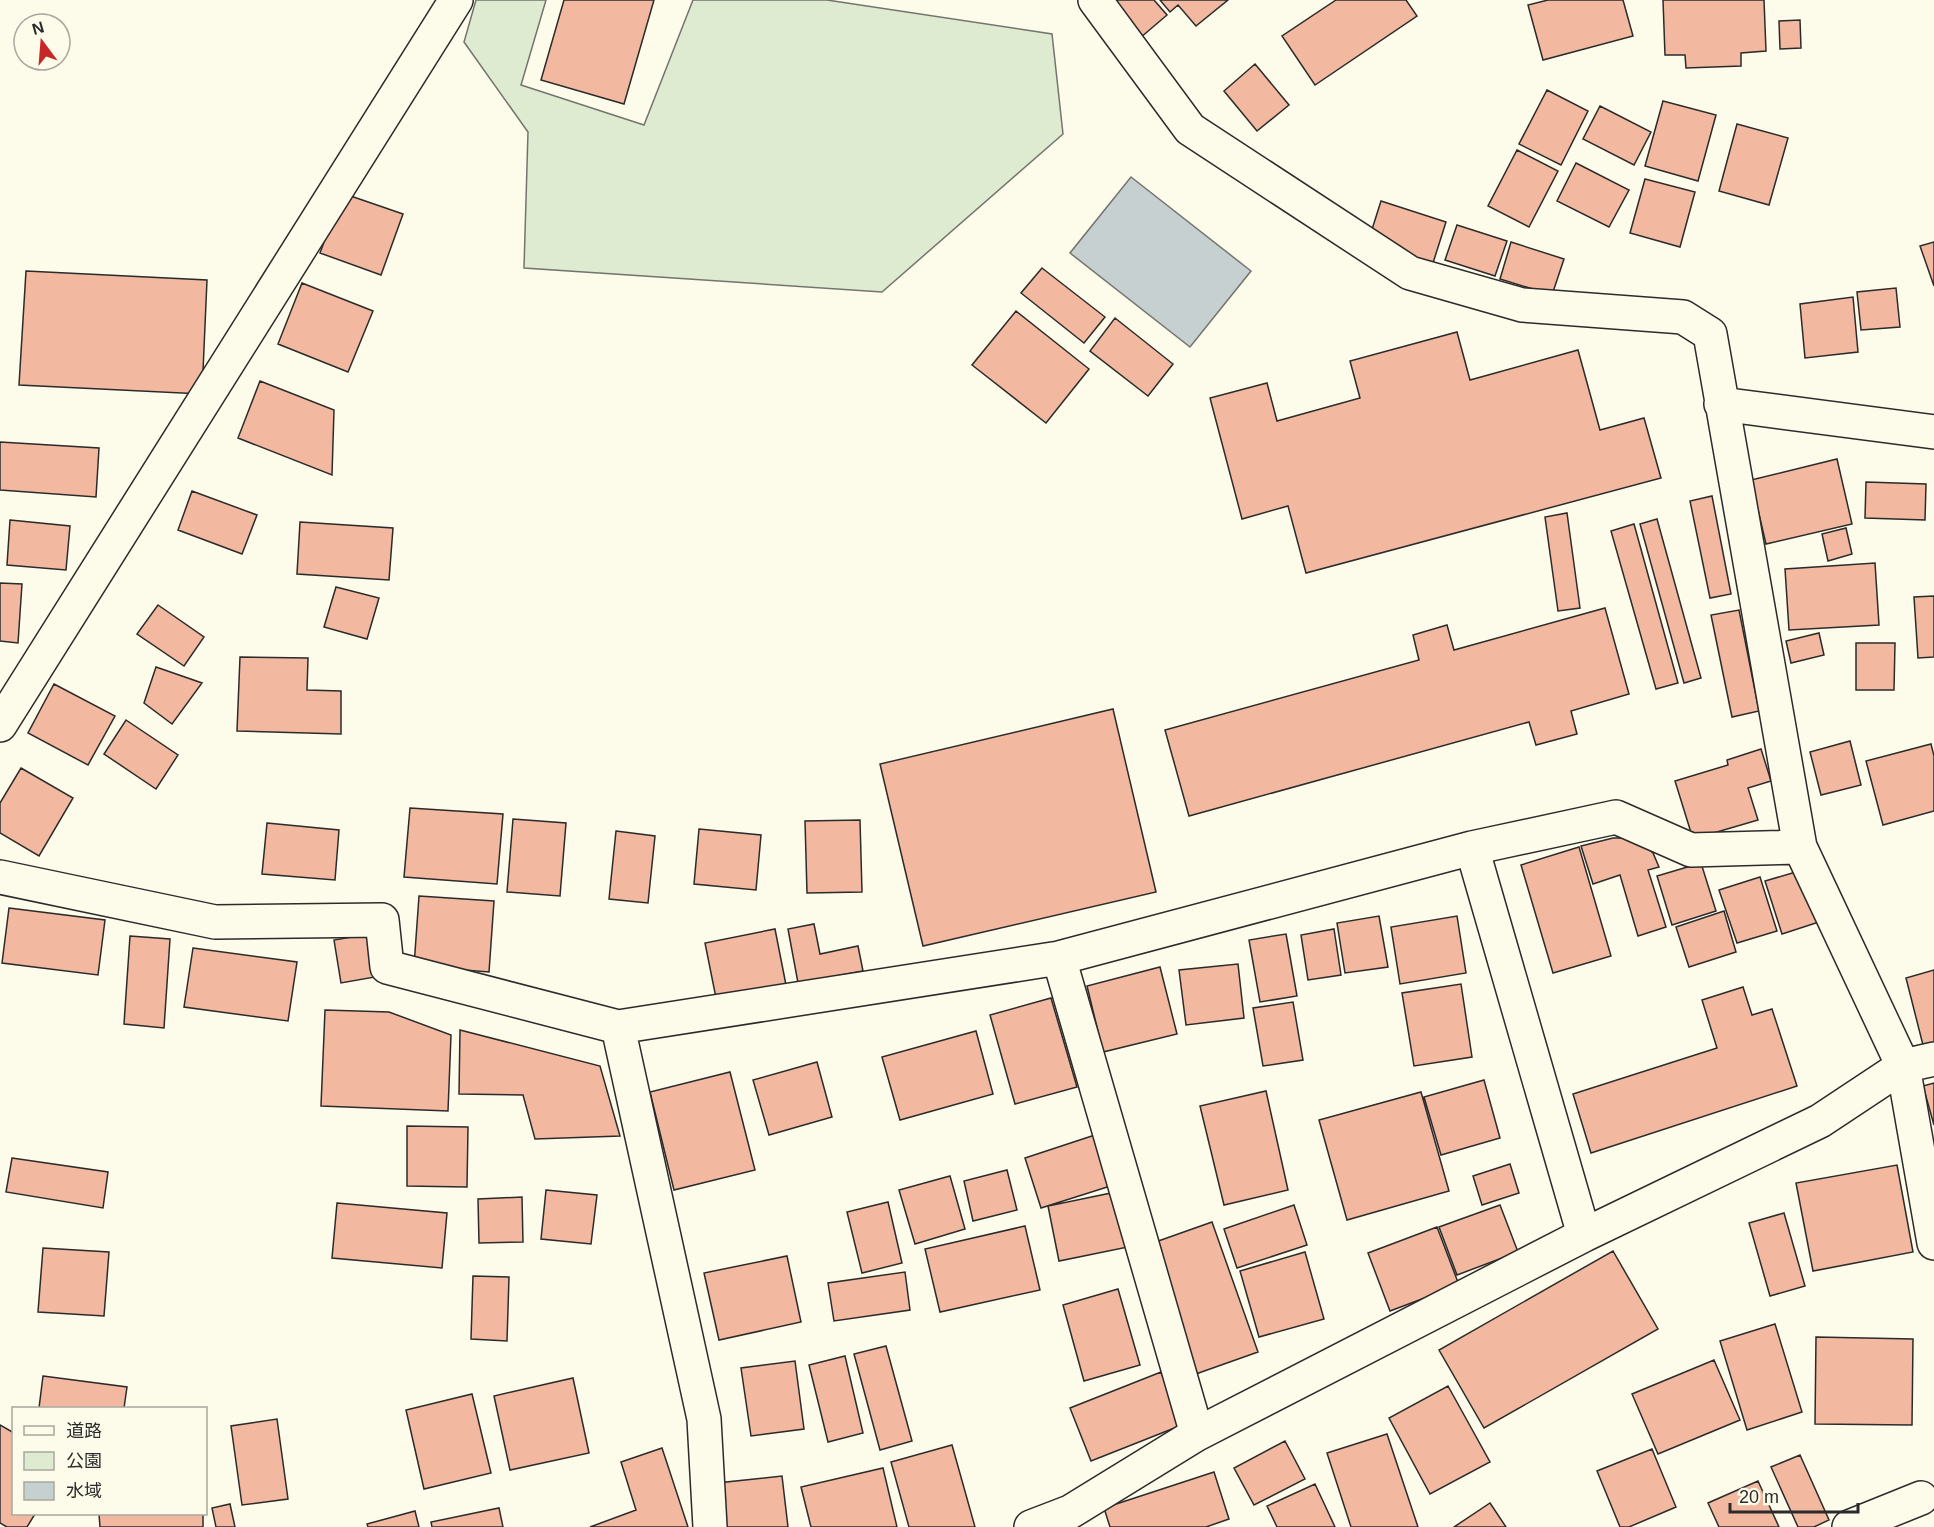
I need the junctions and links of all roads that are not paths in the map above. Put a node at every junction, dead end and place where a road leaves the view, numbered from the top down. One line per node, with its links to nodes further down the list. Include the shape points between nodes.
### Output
1 (456, 0): 5 (street)
2 (1095, 0): 3 (street, via 1190,129 1410,273 1522,305 1683,317 1710,334)
3 (1721, 404): 4 (street); 6 (street)
4 (1934, 432)
5 (0, 725)
6 (1800, 847): 7 (street, via 1691,850 1616,817); 11 (street)
7 (1472, 848): 9 (street); 12 (street)
8 (0, 878): 10 (street, via 215,922 382,920 387,967)
9 (1059, 958): 10 (street); 14 (street)
10 (618, 1027): 16 (street, via 704,1419)
11 (1919, 1063): 12 (street, via 1820,1121); 13 (street)
12 (1584, 1235): 14 (street)
13 (1934, 1243)
14 (1197, 1434): 17 (street, via 1070,1512)
15 (1924, 1502): 18 (street)
16 (711, 1527)
17 (1031, 1527)
18 (1849, 1527)

